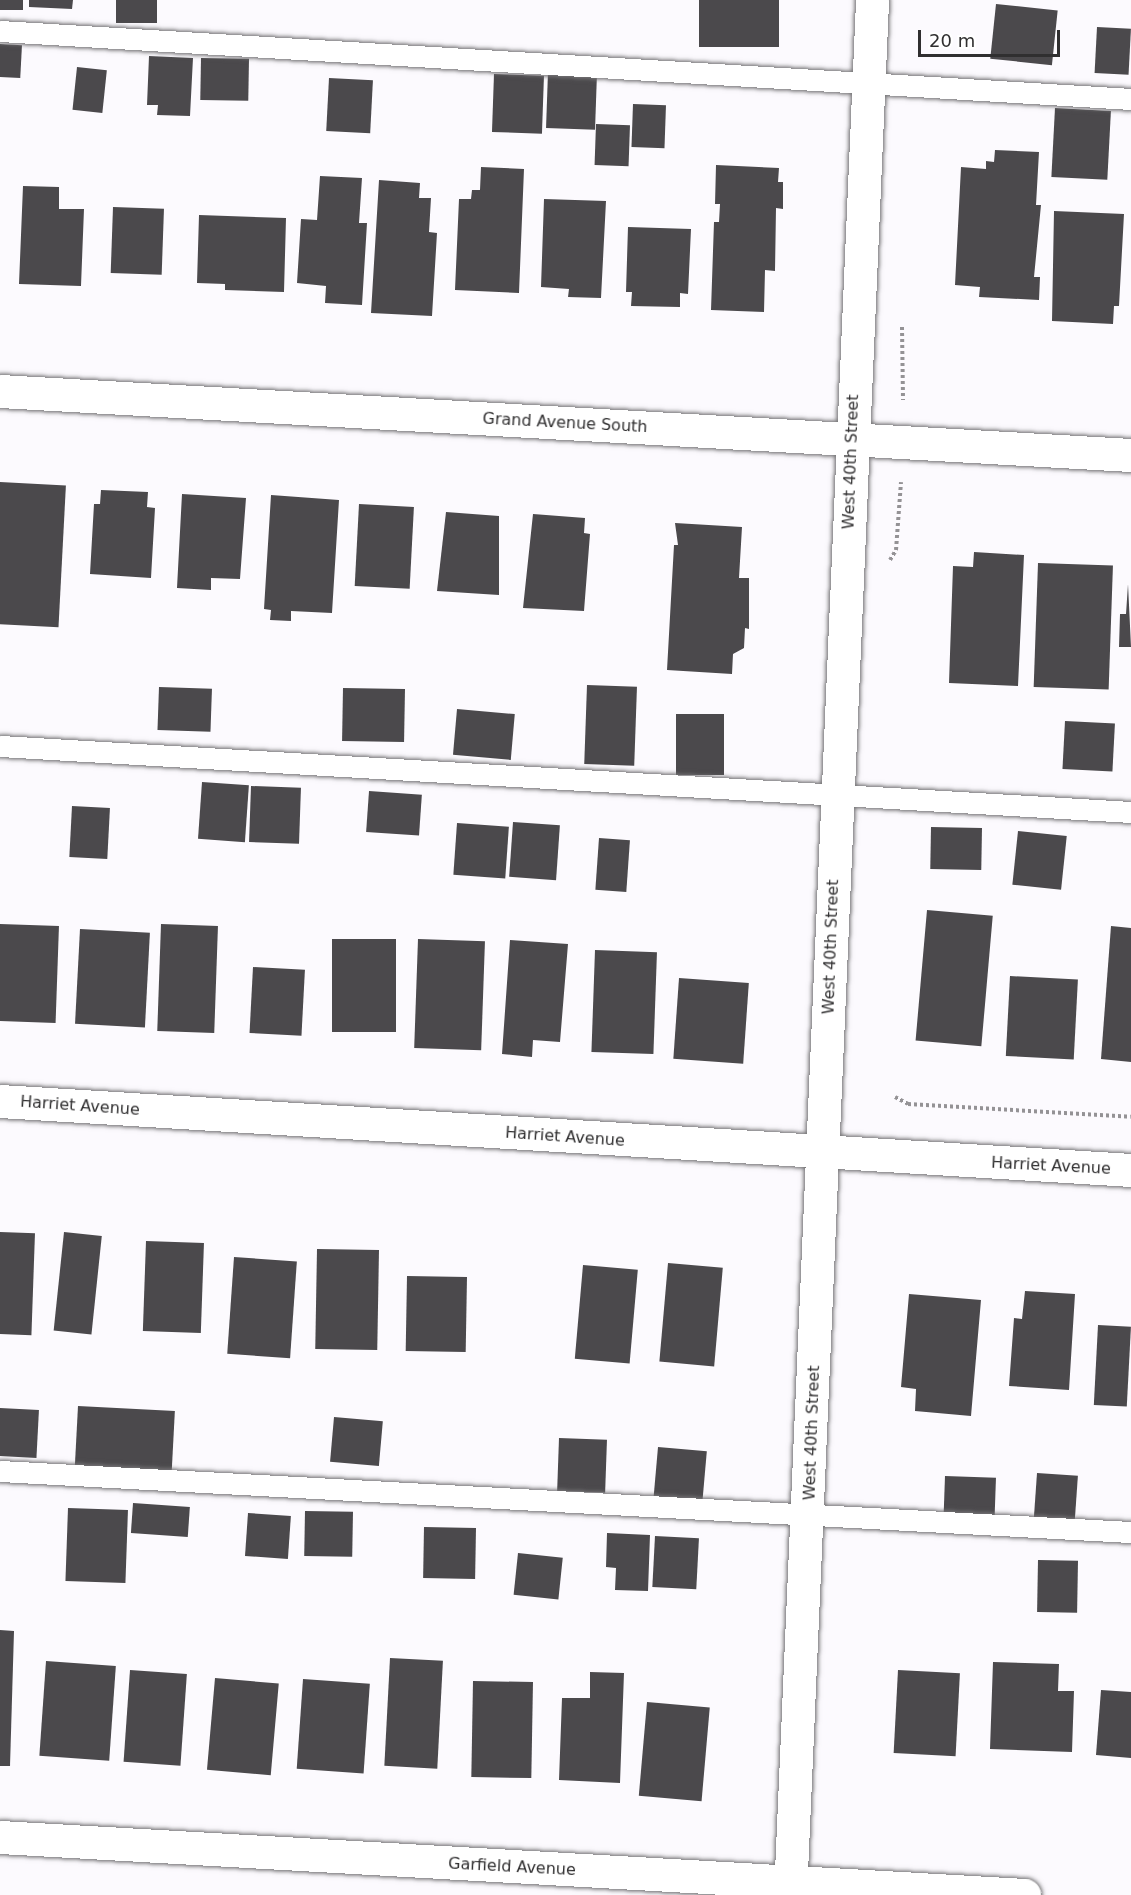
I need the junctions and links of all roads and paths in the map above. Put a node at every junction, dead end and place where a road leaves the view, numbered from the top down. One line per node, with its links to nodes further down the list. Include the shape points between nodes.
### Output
1 (872, 0): 3 (street, West 40th Street)
2 (0, 31): 3 (lane)
3 (867, 86): 4 (lane); 6 (street, West 40th Street)
4 (1131, 99)
5 (0, 391): 6 (street, Grand Avenue South)
6 (852, 440): 7 (street, Grand Avenue South); 9 (street, West 40th Street)
7 (1131, 455)
8 (0, 746): 9 (lane)
9 (836, 798): 10 (lane); 14 (street, West 40th Street)
10 (1131, 812)
11 (895, 1097): 13 (path, via 908,1104)
12 (0, 1101): 14 (street, Harriet Avenue)
13 (1131, 1117)
14 (823, 1153): 15 (street, Harriet Avenue); 17 (street, West 40th Street)
15 (1131, 1170)
16 (0, 1471): 17 (lane)
17 (809, 1515): 18 (lane); 20 (street, West 40th Street)
18 (1131, 1532)
19 (0, 1838): 20 (street, Garfield Avenue)
20 (791, 1888): 21 (street, Garfield Avenue)
21 (1024, 1895)

